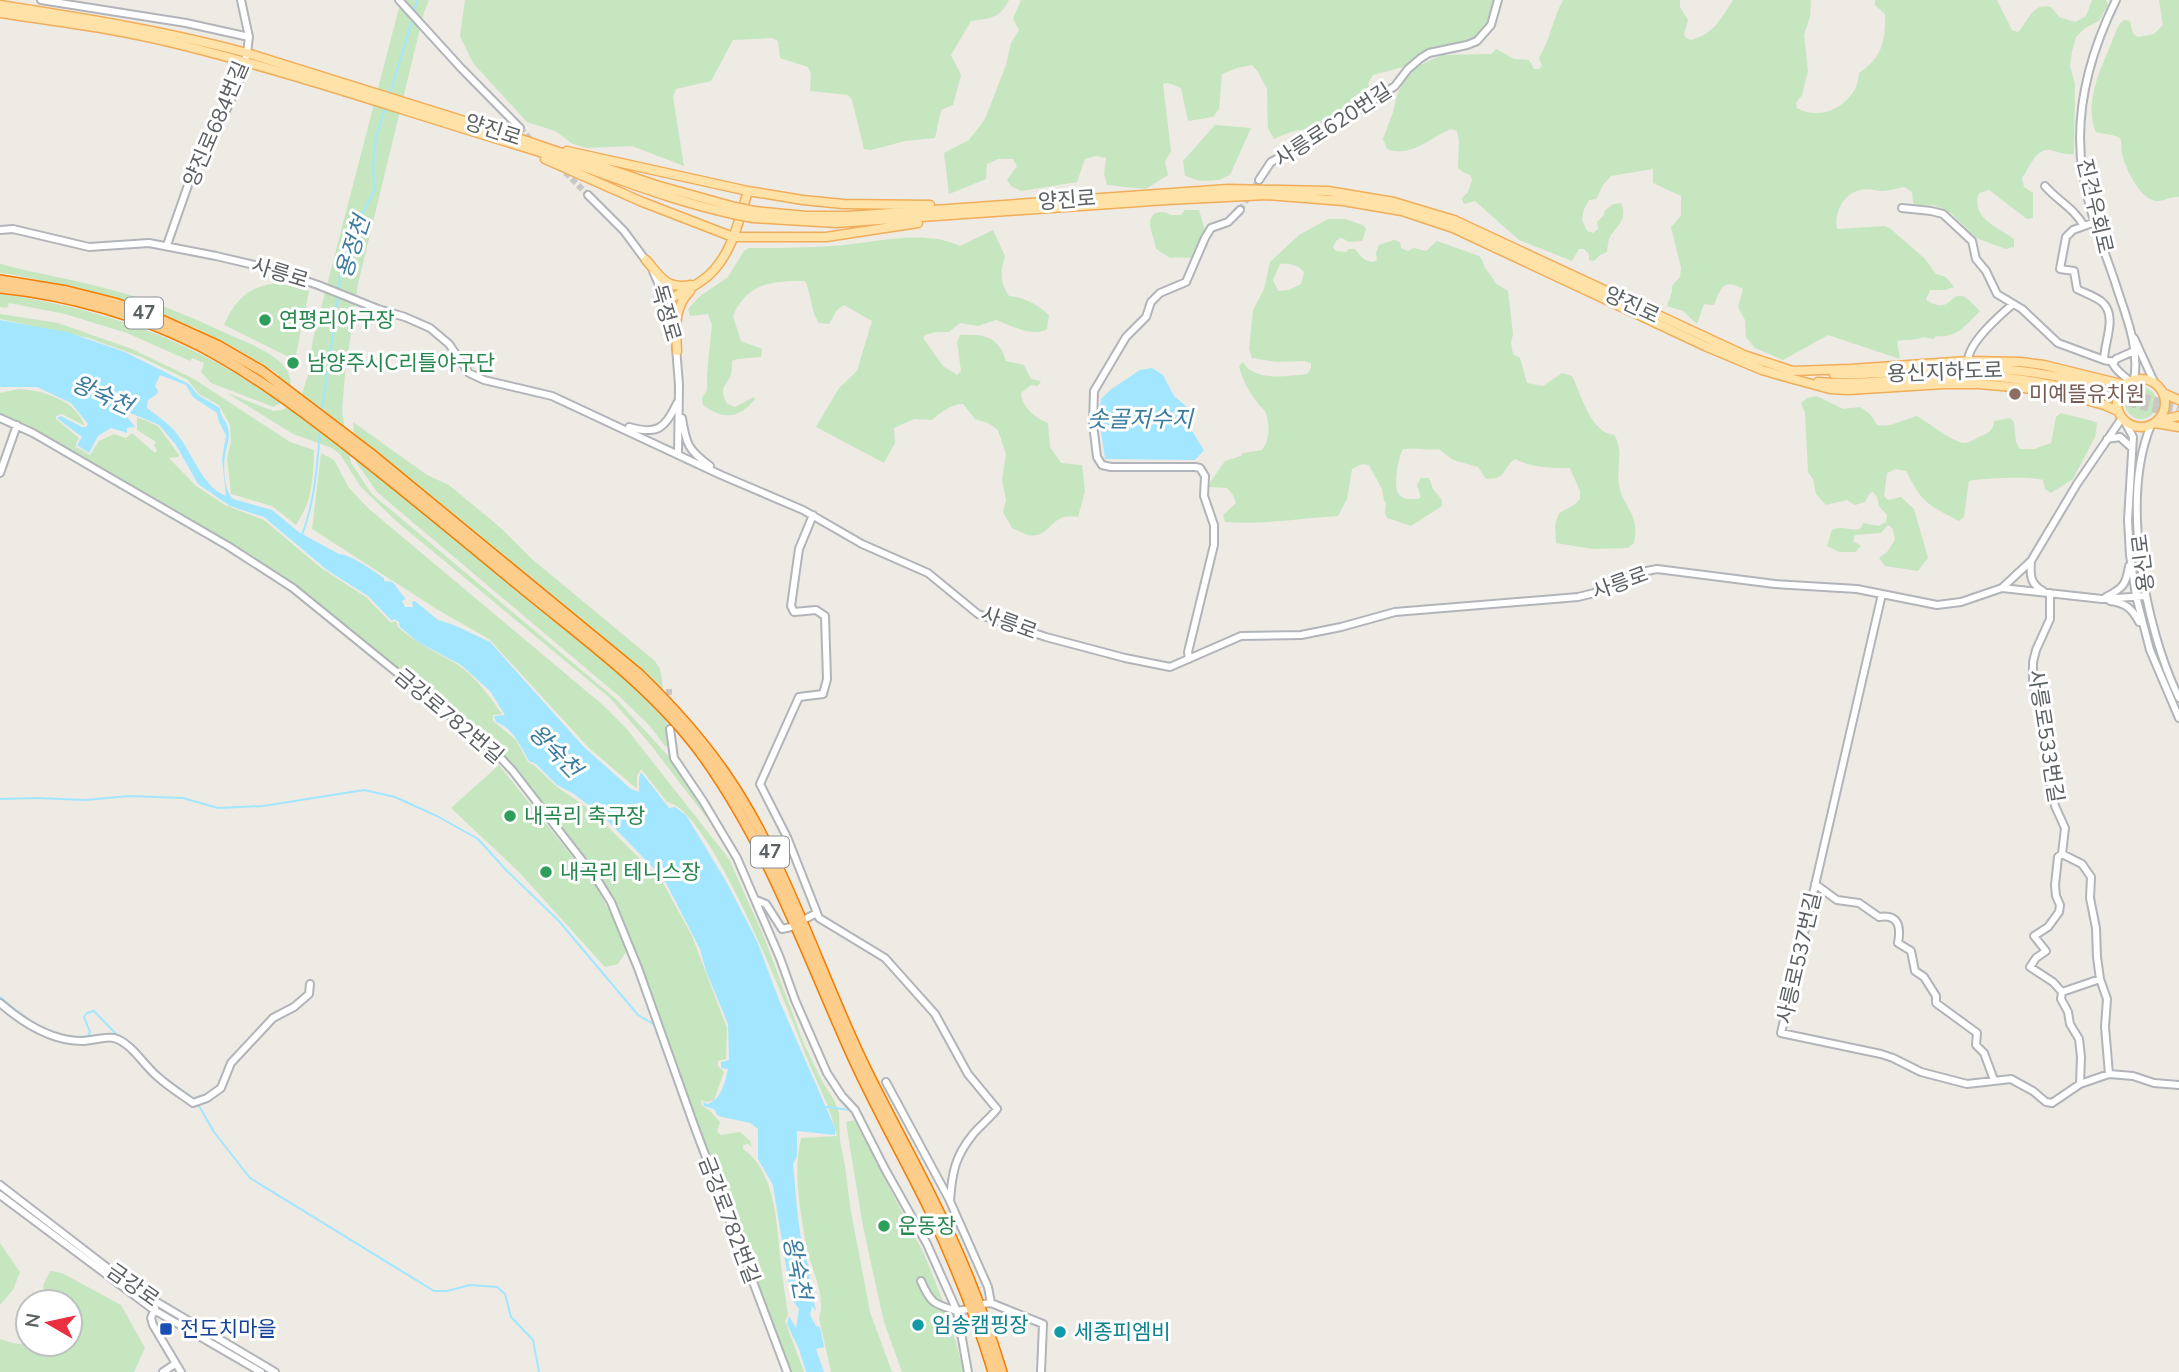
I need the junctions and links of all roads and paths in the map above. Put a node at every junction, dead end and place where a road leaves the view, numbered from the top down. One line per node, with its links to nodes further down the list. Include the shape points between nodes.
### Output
1 (41, 0): 8 (street)
2 (242, 0): 8 (street, 양진로684번길)
3 (399, 0): 13 (street)
4 (1497, 0): 16 (street, 사릉로620번길, via 1491,25 1477,41 1429,52 1395,86 1271,162)
5 (2116, 0): 26 (street, 진건우회로, via 2098,41 2081,107 2083,175)
6 (0, 5): 9 (main road, 양진로, via 111,22)
7 (0, 13): 10 (main road, 양진로, via 119,31)
8 (249, 37): 9 (street, 양진로684번길)
9 (247, 53): 10 (street, 양진로684번길); 11 (main road, 양진로)
10 (244, 62): 11 (main road, 양진로); 30 (street, 양진로684번길, via 224,116 193,171)
11 (360, 92): 12 (main road, 양진로)
12 (409, 107): 14 (main road, 양진로); 15 (main road, 양진로)
13 (520, 128)
14 (509, 135): 18 (main road); 23 (main road, 양진로)
15 (514, 145): 23 (main road, 양진로, via 676,199); 29 (main road)
16 (1259, 180)
17 (2045, 186): 27 (street, via 2076,212)
18 (748, 191): 20 (main road, via 844,204); 29 (main road)
19 (588, 195): 31 (street, 독정로)
20 (989, 206): 24 (main road, 양진로, via 848,216); 43 (main road, 양진로, via 1270,188 1328,191 1394,202 1454,220 1744,355)
21 (1902, 208): 36 (street, via 1943,214 1958,226 1972,241 1976,259 1997,294)
22 (1240, 210): 74 (street, via 1228,222 1211,228 1186,282 1151,302 1146,317 1126,337 1094,391 1093,424 1102,465 1195,467 1205,476 1214,545)
23 (734, 211): 24 (main road, 양진로, bridge)
24 (753, 214): 25 (main road, 양진로, via 836,223)
25 (976, 214): 29 (main road, via 826,237); 44 (main road, 양진로, via 1266,195 1373,205 1453,228 1725,355)
26 (2095, 222): 27 (street); 37 (street, 진건우회로)
27 (2084, 226): 40 (street, via 2066,237 2060,269 2074,271 2077,289 2102,302 2109,312)
28 (0, 230): 30 (street, 사릉로, via 89,247)
29 (733, 237): 33 (main road, via 722,261)
30 (167, 245): 54 (street, 사릉로, via 271,269 430,328 449,344 469,373 552,396)
31 (646, 260): 33 (main road, via 670,285); 35 (street, 독정로)
32 (0, 280): 46 (highway, 47, via 67,291 155,317 218,345)
33 (697, 284): 35 (main road); 38 (main road, via 677,310)
34 (0, 288): 46 (highway, 47, via 93,306 152,325)
35 (666, 301): 38 (street, 독정로)
36 (2013, 304): 40 (street, via 2059,343); 41 (street, via 1987,327 1968,353)
37 (2130, 330): 39 (street, 진건우회로); 47 (street, 진건우회로)
38 (677, 351): 49 (street, 독정로)
39 (2134, 351): 42 (street); 45 (street, 진건우회로)
40 (2104, 360): 42 (street)
41 (1968, 361): 43 (main road, 양진로); 45 (main road, 양진로, via 2021,362)
42 (2114, 362): 45 (street)
43 (1793, 371): 44 (main road, 용신지하도로, via 1858,375 1996,368 2043,374 2095,389 1983,376 1849,384)
44 (1805, 381): 52 (main road, 양진로, via 1848,390 1955,384 2024,388 2104,405)
45 (2130, 382): 47 (main road); 52 (main road, via 2118,397)
46 (274, 384): 61 (highway, 47)
47 (2155, 384): 48 (main road)
48 (2163, 393): 50 (main road); 55 (main road, via 2165,408)
49 (679, 398): 54 (street, via 668,422 657,430 646,432); 60 (street, 독정로); 63 (street, via 688,447)
50 (2179, 400)
51 (2179, 416): 55 (main road)
52 (2122, 417): 55 (main road, via 2137,427); 58 (street); 59 (street, via 2133,437)
53 (0, 418): 56 (street, 금강로782번길)
54 (610, 421): 60 (street, 사릉로)
55 (2155, 423): 57 (main road); 71 (street, 용신로, via 2142,452 2138,503)
56 (17, 425): 62 (street); 105 (street, 금강로782번길, via 293,588 512,770 611,902)
57 (2179, 426)
58 (2107, 439): 59 (street, via 2120,437); 66 (street)
59 (2132, 448): 65 (street)
60 (678, 454): 63 (street, 사릉로)
61 (367, 456): 107 (highway, 47, via 631,678 701,753 767,862 847,1046 930,1212); 108 (highway, 47, via 639,674 725,773 764,840 865,1068 939,1211)
62 (0, 473)
63 (721, 475): 64 (street, 사릉로)
64 (813, 515): 74 (street, 사릉로, via 862,544 928,573 978,614 1125,658 1170,667); 81 (street, via 799,548 791,606 794,612 816,610 825,617 827,679 823,694 799,697 760,784)
65 (2130, 555): 70 (street); 72 (street, via 2121,589)
66 (2031, 561): 67 (street); 68 (street, via 2035,587)
67 (2002, 588): 68 (street, 사릉로); 69 (street, 사릉로, via 1937,605)
68 (2048, 593): 72 (street, 사릉로); 78 (street, 사릉로533번길, via 2050,619 2036,650 2033,674 2046,724 2050,782 2065,828)
69 (1882, 594): 74 (street, 사릉로, via 1657,569 1578,597 1395,612 1301,635 1241,636); 79 (street, 사릉로537번길)
70 (2136, 596): 71 (street, 사릉로); 72 (street, 사릉로); 73 (street)
71 (2146, 596): 75 (street, 용신로)
72 (2102, 599): 73 (street, via 2123,603 2134,611)
73 (2148, 643): 76 (street)
74 (1189, 659)
75 (2179, 698)
76 (2179, 718)
77 (670, 729): 80 (street, via 674,758 737,858)
78 (2062, 853): 84 (street, via 2082,864 2091,877); 86 (street, 사릉로533번길, via 2055,867 2059,912 2034,936 2046,951 2030,967)
79 (1815, 884): 89 (street, via 1838,900 1858,903 1879,917 1893,917 1900,931 1898,943 1911,951 1916,971 1936,996 1936,1003 1977,1033 1976,1045); 89 (street, 사릉로537번길, via 1781,1033 1881,1054 1966,1084)
80 (756, 900): 83 (street, via 766,904 782,929); 99 (street, via 827,1073 855,1110 928,1244)
81 (817, 913): 82 (street); 95 (street, via 885,958 935,1014 968,1074 998,1109 974,1132 956,1161)
82 (807, 918)
83 (791, 926)
84 (2100, 979): 86 (street); 88 (street, via 2107,999)
85 (310, 984): 87 (street, via 309,994 273,1018 231,1063 221,1088 193,1103 157,1077 124,1043 111,1037 95,1041 53,1037)
86 (2062, 992): 91 (street, via 2060,999 2079,1039)
87 (0, 1003)
88 (2109, 1073): 91 (street, 사릉로537번길); 92 (street)
89 (1994, 1080): 91 (street, 사릉로537번길, via 2011,1079 2046,1102)
90 (886, 1082): 95 (street)
91 (2080, 1084)
92 (2179, 1084)
93 (0, 1185): 97 (street, 금강로)
94 (0, 1195): 97 (street, 금강로)
95 (950, 1201): 109 (street, via 988,1287 987,1304 1043,1324)
96 (921, 1281): 99 (street, via 935,1304)
97 (155, 1307): 100 (street, via 153,1325); 103 (street, 금강로); 104 (street, 금강로)
98 (969, 1309): 99 (street)
99 (957, 1311): 106 (street)
100 (175, 1364): 101 (street); 102 (street)
101 (163, 1372)
102 (180, 1372)
103 (261, 1372)
104 (275, 1372)
105 (788, 1372)
106 (968, 1372)
107 (993, 1372)
108 (1002, 1372)
109 (1041, 1372)

